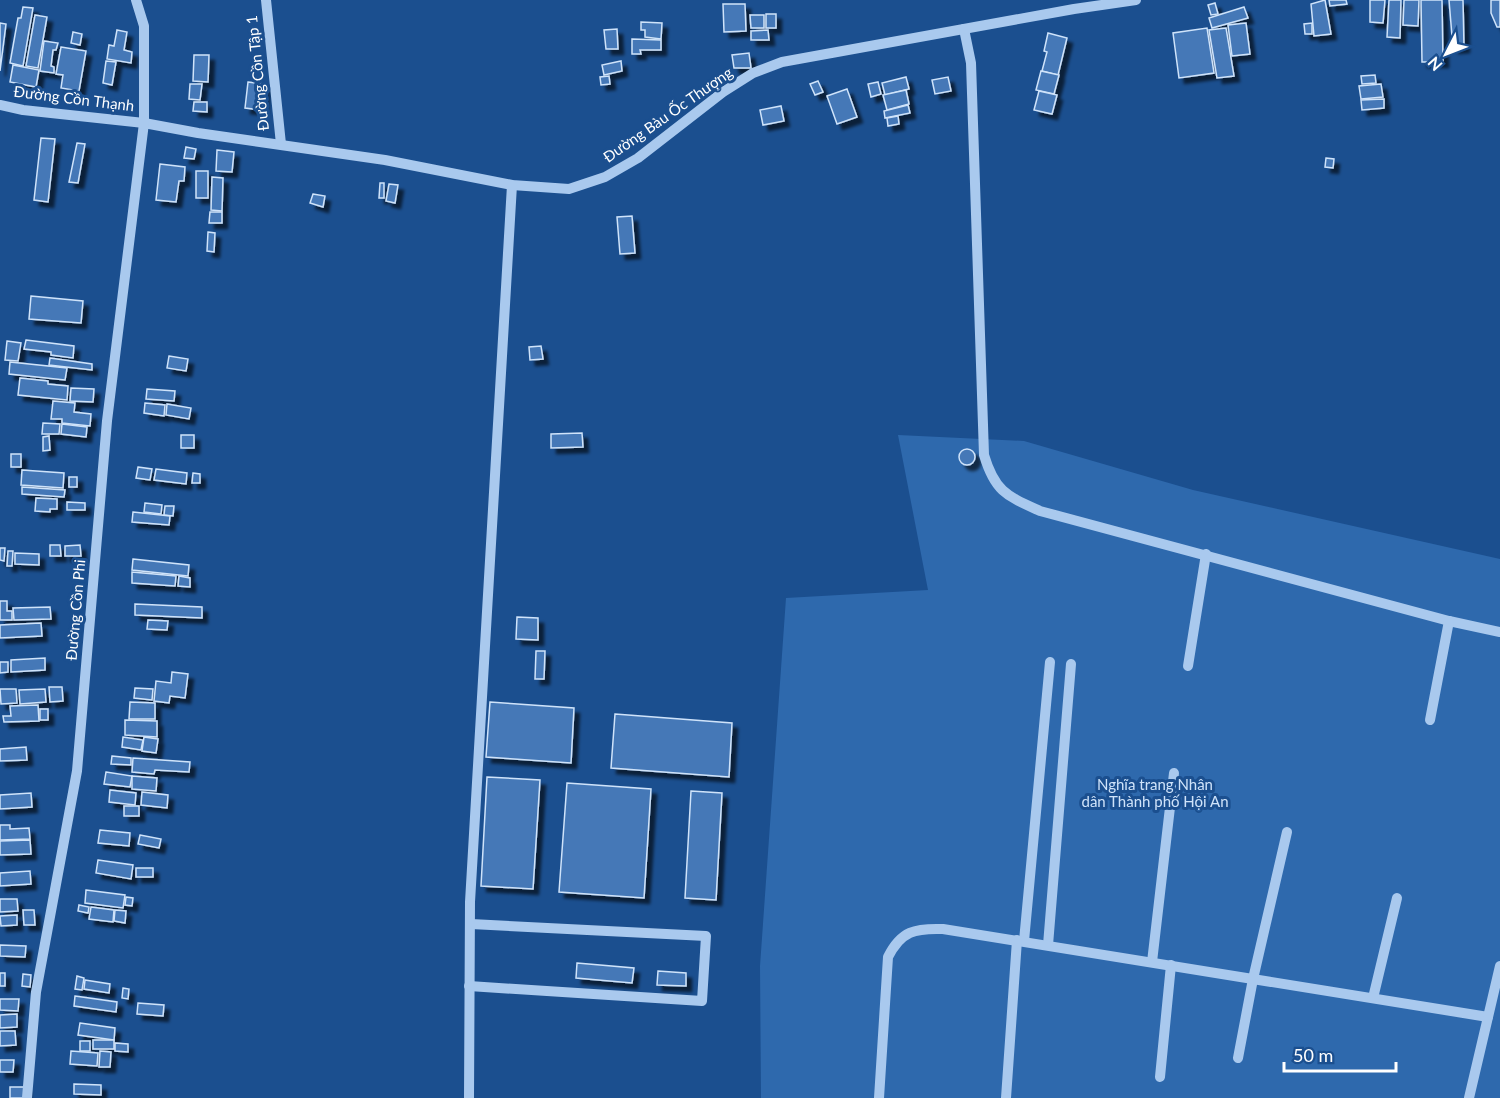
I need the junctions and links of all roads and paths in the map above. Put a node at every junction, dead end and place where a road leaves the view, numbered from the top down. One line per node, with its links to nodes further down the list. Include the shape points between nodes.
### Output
1 (136, 0): 6 (street, Đường Cồn Phi, via 144,26)
2 (266, 0): 7 (street, Đường Cồn Tập 1)
3 (1136, 0): 4 (street, Đường Bàu Ốc Thượng)
4 (964, 29): 8 (street, Đường Bàu Ốc Thượng, via 782,62 753,73 723,92 638,158 605,177 569,189); 9 (street, via 971,63 984,455 990,475 1011,498 1040,511)
5 (0, 105): 6 (street, Đường Cồn Thạnh)
6 (144, 123): 7 (street, Đường Bàu Ốc Thượng); 31 (street, Đường Cồn Phi, via 106,422 76,771 36,992)
7 (280, 144): 8 (street, Đường Bàu Ốc Thượng)
8 (512, 185): 19 (street)
9 (1206, 554): 10 (street); 14 (street)
10 (1449, 621): 11 (street); 15 (street)
11 (1500, 632)
12 (1050, 663): 20 (street)
13 (1071, 664): 21 (street)
14 (1188, 666)
15 (1430, 720)
16 (1174, 773): 22 (street)
17 (1287, 832): 25 (street)
18 (1397, 898): 27 (street)
19 (471, 924): 26 (street); 26 (street, via 706,936 702,1001)
20 (1020, 941): 21 (street); 33 (street, via 921,928 905,934 895,944 888,957); 34 (street)
21 (1048, 945): 22 (street)
22 (1152, 962): 23 (street)
23 (1171, 965): 25 (street); 30 (street)
24 (1500, 966): 28 (street)
25 (1253, 979): 27 (street); 29 (street)
26 (469, 986): 32 (street)
27 (1373, 998): 28 (street)
28 (1488, 1017): 35 (street)
29 (1238, 1058)
30 (1160, 1077)
31 (27, 1098)
32 (469, 1098)
33 (879, 1098)
34 (1006, 1098)
35 (1469, 1098)

